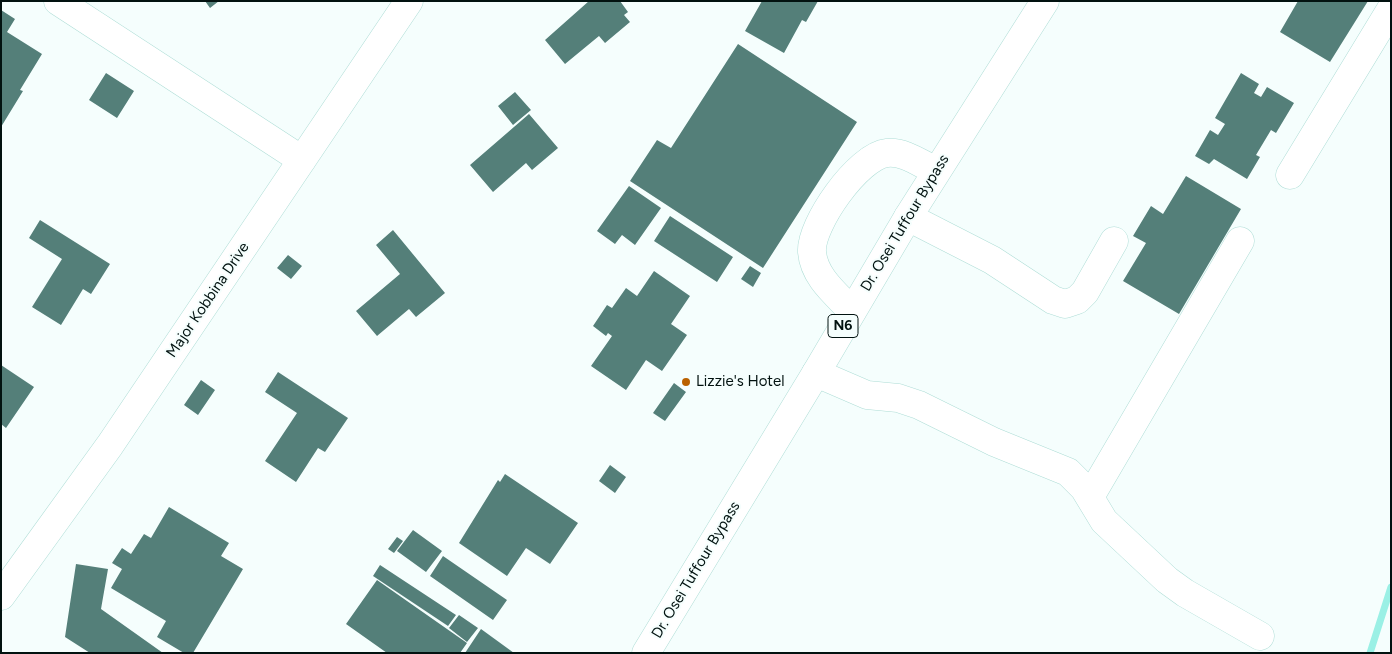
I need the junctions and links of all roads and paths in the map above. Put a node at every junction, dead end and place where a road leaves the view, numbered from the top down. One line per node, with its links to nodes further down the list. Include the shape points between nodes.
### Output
1 (58, 1): 5 (main road)
2 (409, 1): 5 (main road, Major Kobbina Drive)
3 (1045, 1): 6 (main road, Dr. Osei Tuffour Bypass / N6)
4 (1391, 9): 7 (main road)
5 (302, 160): 14 (main road, Major Kobbina Drive, via 110,445)
6 (936, 171): 8 (main road, Dr. Osei Tuffour Bypass / N6); 11 (main road, via 902,154 887,153 861,166 837,196 816,233 812,252 817,271 826,285)
7 (1290, 174)
8 (908, 217): 9 (main road, via 992,260 1053,300 1065,304 1077,300 1085,292); 11 (main road, Dr. Osei Tuffour Bypass / N6)
9 (1114, 241)
10 (1240, 241): 13 (main road)
11 (852, 311): 12 (main road, Dr. Osei Tuffour Bypass / N6)
12 (816, 373): 13 (main road, via 867,395 898,398 919,405 994,442 1040,459 1068,472); 16 (main road, Dr. Osei Tuffour Bypass / N6)
13 (1090, 497): 15 (main road, via 1104,521 1167,580)
14 (1, 596)
15 (1260, 636)
16 (646, 653)

